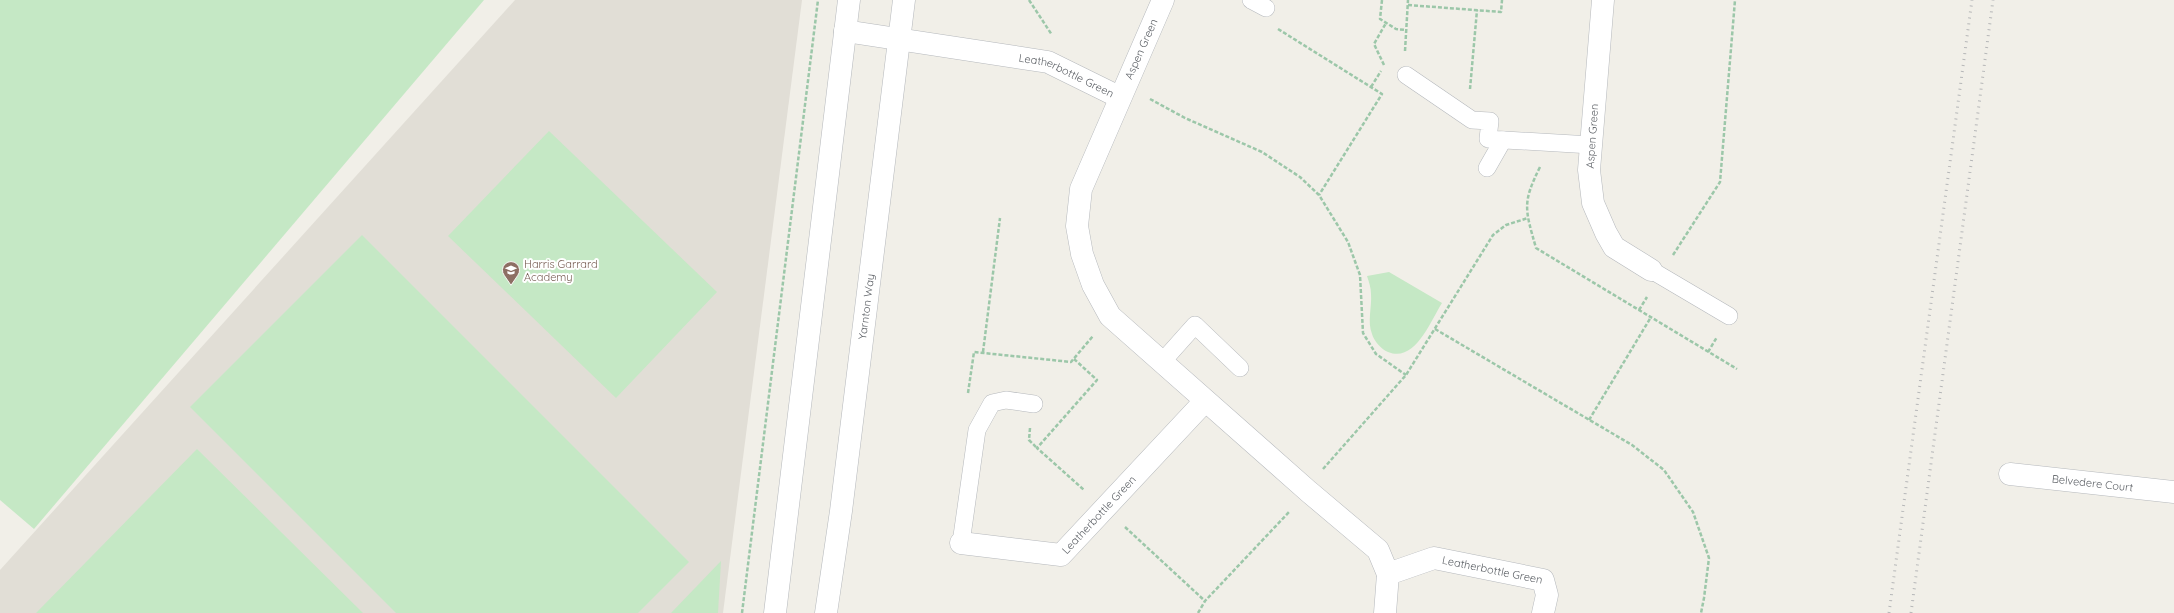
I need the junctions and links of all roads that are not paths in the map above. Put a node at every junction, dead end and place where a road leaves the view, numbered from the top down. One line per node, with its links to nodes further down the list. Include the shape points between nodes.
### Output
1 (849, 0): 7 (street)
2 (904, 0): 8 (street, Yarnton Way)
3 (1163, 0): 10 (street, Aspen Green)
4 (1251, 0): 6 (lane)
5 (1603, 0): 12 (street, Aspen Green)
6 (1266, 8)
7 (846, 31): 8 (street, Leatherbottle Green); 24 (street)
8 (899, 40): 10 (street, Leatherbottle Green, via 1048,62); 25 (street, Yarnton Way)
9 (1406, 75): 11 (lane, via 1472,120 1490,121 1488,139)
10 (1122, 91): 16 (street, Leatherbottle Green, via 1081,189 1077,226 1082,254 1093,285 1110,316)
11 (1503, 140): 12 (lane); 13 (lane)
12 (1591, 145): 14 (street, Aspen Green, via 1589,170 1593,203 1606,233 1614,247)
13 (1487, 168)
14 (1656, 273): 15 (lane)
15 (1730, 316)
16 (1162, 362): 17 (lane, via 1195,325); 18 (street, Leatherbottle Green)
17 (1240, 368)
18 (1205, 401): 22 (street, Leatherbottle Green, via 1061,555); 23 (street, Leatherbottle Green, via 1378,550)
19 (1034, 404): 22 (lane, via 1006,400 992,403 983,416 977,430)
20 (2010, 474): 21 (street, Belvedere Court)
21 (2174, 492)
22 (961, 542)
23 (1388, 574): 26 (street, Leatherbottle Green); 27 (street, Leatherbottle Green, via 1434,558 1543,580 1547,595)
24 (775, 613)
25 (826, 613)
26 (1385, 613)
27 (1544, 613)

